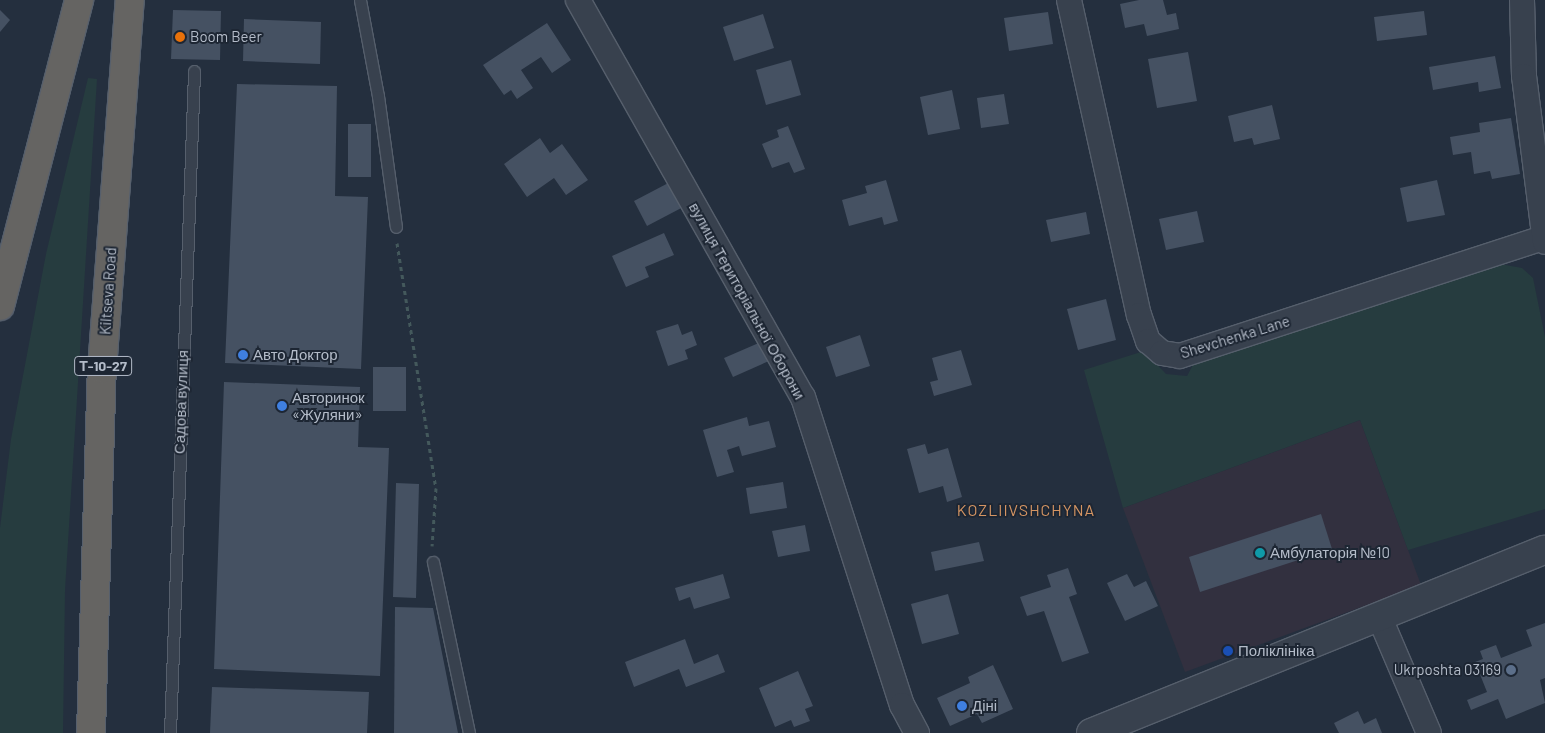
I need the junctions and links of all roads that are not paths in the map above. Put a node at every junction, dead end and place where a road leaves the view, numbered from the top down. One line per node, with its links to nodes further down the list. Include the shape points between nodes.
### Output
1 (79, 0): 10 (highway)
2 (130, 0): 15 (highway, Kiltseva Road / Т-10-27, via 102,369)
3 (360, 0): 8 (lane, via 378,96)
4 (578, 0): 18 (street, вулиця Територіальної Оборони, via 803,397 902,705)
5 (1069, 0): 9 (street, Shevchenka Lane, via 1139,315 1148,341 1162,352 1180,356)
6 (1522, 0): 9 (street, via 1524,76)
7 (194, 71): 16 (lane, Садова вулиця)
8 (396, 227)
9 (1544, 240)
10 (4, 269): 11 (highway)
11 (0, 306)
12 (1545, 550): 14 (street)
13 (433, 562): 17 (lane)
14 (1379, 616): 19 (street); 20 (street)
15 (91, 733)
16 (170, 733)
17 (469, 733)
18 (917, 733)
19 (1092, 733)
20 (1430, 733)

